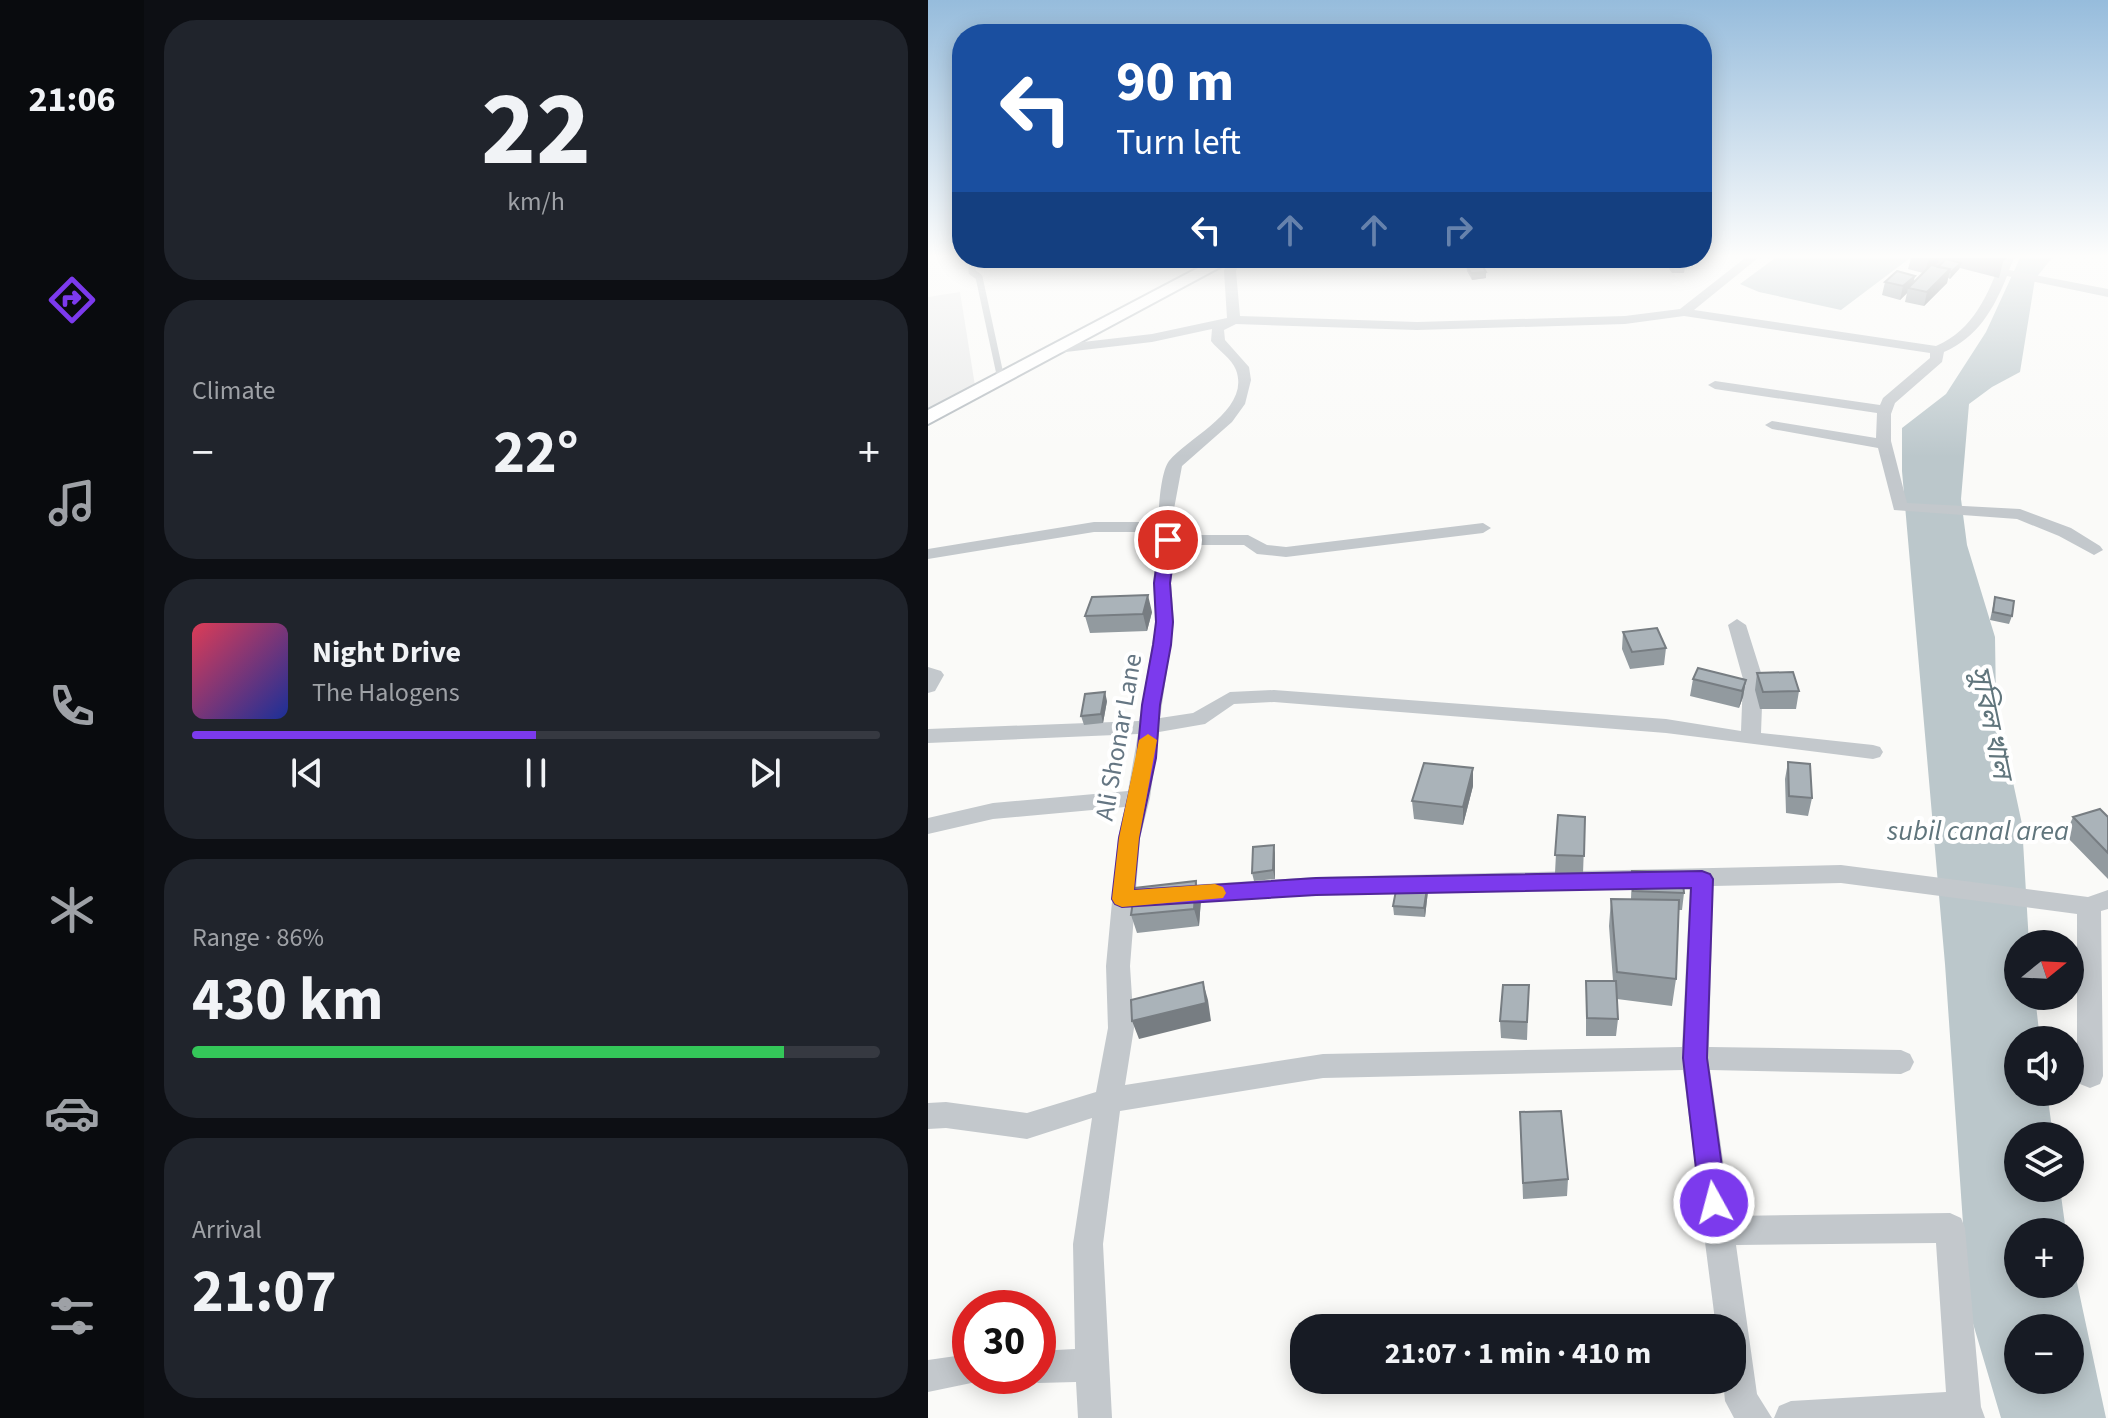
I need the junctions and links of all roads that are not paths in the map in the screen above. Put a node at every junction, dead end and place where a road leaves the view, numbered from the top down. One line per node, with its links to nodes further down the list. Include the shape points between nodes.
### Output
1 (989, 324): 11 (lane)
2 (1104, 324): 9 (main road)
3 (1215, 324): 9 (street)
4 (1226, 324): 18 (street, Ali Shonar Lane, via 1218,328 1218,341 1242,367 1238,404 1175,464 1166,509)
5 (1361, 324): 6 (street)
6 (1480, 324)
7 (1765, 324): 10 (street)
8 (1976, 324): 10 (street, via 1952,345)
9 (1057, 349): 11 (main road)
10 (1937, 350): 13 (street, via 1937,359)
11 (1001, 379): 14 (main road)
12 (1715, 385): 13 (street)
13 (1884, 410): 16 (street)
14 (928, 418)
15 (1772, 425): 16 (street)
16 (1883, 444): 19 (street, via 1900,507 2007,512 2065,532)
17 (1483, 528): 18 (street, via 1286,552 1263,550 1248,540)
18 (1168, 533): 20 (street, via 1094,527); 24 (street, Ali Shonar Lane, via 1162,583 1165,622)
19 (2094, 550)
20 (928, 554)
21 (1737, 625): 26 (street, via 1753,679)
22 (928, 673): 23 (street, via 934,675)
23 (928, 687)
24 (1149, 727): 25 (street); 26 (street, via 1198,719 1230,698 1274,696 1666,726); 28 (street, Ali Shonar Lane)
25 (928, 736)
26 (1751, 739): 27 (street)
27 (1873, 752)
28 (1139, 798): 29 (street, via 993,811); 31 (street, Ali Shonar Lane)
29 (928, 826)
30 (1702, 879): 31 (street, via 1316,886); 32 (street, via 1841,874); 33 (street)
31 (1122, 899): 36 (street, Ali Shonar Lane, via 1121,1028)
32 (2099, 902): 35 (street)
33 (1695, 1058): 34 (street); 36 (street, via 1323,1066); 38 (street)
34 (1901, 1062)
35 (2090, 1076)
36 (1110, 1100): 37 (street, via 1027,1126); 40 (street, Ali Shonar Lane, via 1088,1244)
37 (928, 1116)
38 (1717, 1231): 39 (street); 45 (street, via 1950,1228)
39 (1730, 1314)
40 (1091, 1365): 41 (street); 46 (street, Ali Shonar Lane)
41 (1056, 1366)
42 (952, 1373): 43 (street)
43 (928, 1376)
44 (1741, 1394): 47 (street)
45 (1966, 1412): 48 (street)
46 (1095, 1418)
47 (1755, 1418)
48 (1791, 1418)

